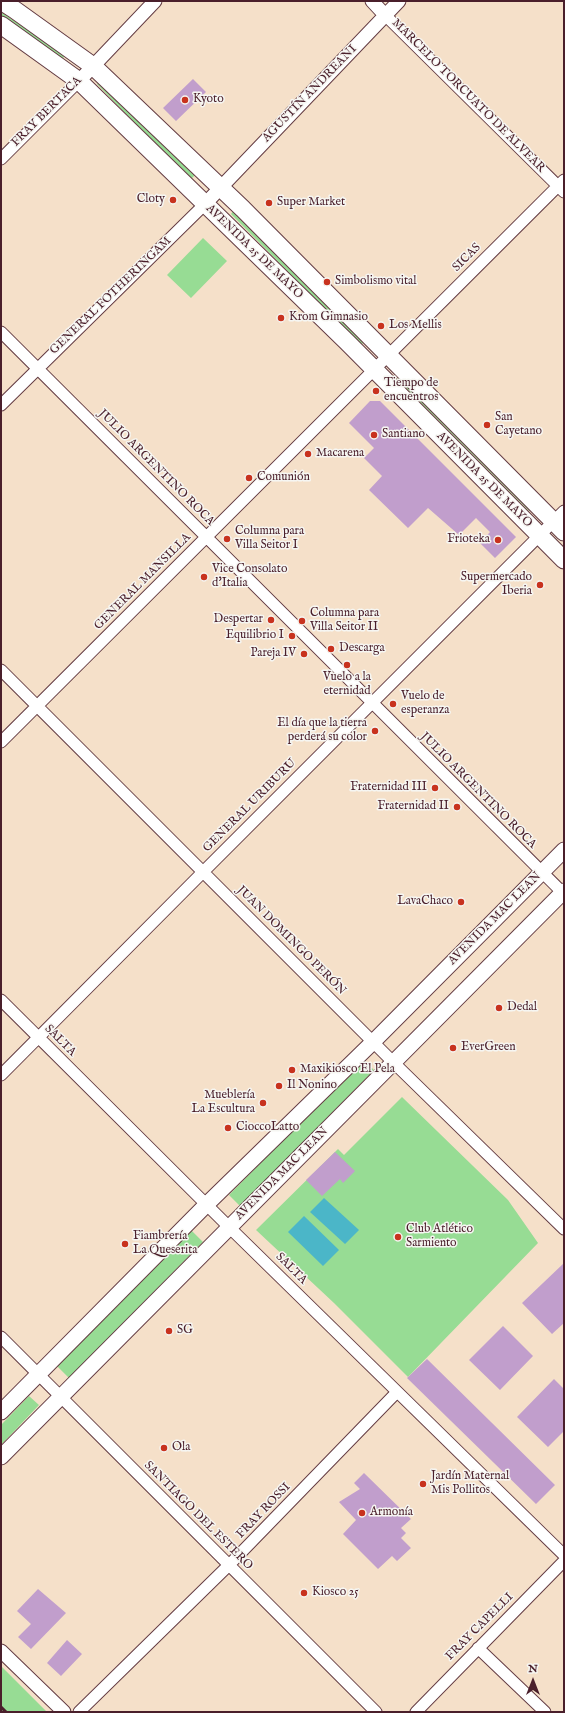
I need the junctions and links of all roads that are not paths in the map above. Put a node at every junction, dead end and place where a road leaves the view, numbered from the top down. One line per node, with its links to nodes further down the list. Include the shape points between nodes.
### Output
1 (1, 1): 7 (main road, AVENIDA 25 DE MAYO)
2 (155, 1): 7 (street, FRAY BERTACA)
3 (372, 1): 5 (street, MARCELO TORCUATO DE ALVEAR)
4 (399, 1): 5 (street, AGUSTÍN ANDREANI)
5 (385, 14): 10 (street, MARCELO TORCUATO DE ALVEAR); 11 (street, AGUSTÍN ANDREANI)
6 (1, 25): 8 (main road, AVENIDA 25 DE MAYO)
7 (93, 66): 8 (street, FRAY BERTACA); 11 (main road, AVENIDA 25 DE MAYO)
8 (79, 81): 9 (street, FRAY BERTACA); 12 (main road, AVENIDA 25 DE MAYO)
9 (1, 159)
10 (562, 186): 14 (street, SICAS)
11 (221, 187): 12 (street, GENERAL FOTHERINGAM); 14 (main road, AVENIDA 25 DE MAYO)
12 (205, 204): 15 (street, GENERAL FOTHERINGAM); 16 (main road, AVENIDA 25 DE MAYO)
13 (1, 332): 15 (street, JULIO ARGENTINO ROCA)
14 (388, 355): 16 (street, GENERAL MANSILLA); 18 (main road, AVENIDA 25 DE MAYO)
15 (37, 368): 17 (street, GENERAL FOTHERINGAM); 20 (street, JULIO ARGENTINO ROCA)
16 (373, 370): 19 (main road, AVENIDA 25 DE MAYO); 20 (street, GENERAL MANSILLA)
17 (1, 405)
18 (560, 522): 19 (street, GENERAL URIBURU)
19 (540, 536): 21 (main road, AVENIDA 25 DE MAYO); 23 (street, GENERAL URIBURU)
20 (206, 537): 23 (street, JULIO ARGENTINO ROCA); 24 (street, GENERAL MANSILLA)
21 (564, 560)
22 (1, 670): 24 (street, JUAN DOMINGO PERÓN)
23 (372, 703): 27 (street, GENERAL URIBURU); 28 (street, JULIO ARGENTINO ROCA)
24 (37, 706): 25 (street, GENERAL MANSILLA); 27 (street, JUAN DOMINGO PERÓN)
25 (1, 742)
26 (564, 850): 28 (main road, AVENIDA MAC LEAN)
27 (202, 872): 31 (street, GENERAL URIBURU); 32 (street, JUAN DOMINGO PERÓN)
28 (542, 872): 29 (street, JULIO ARGENTINO ROCA); 32 (main road, AVENIDA MAC LEAN)
29 (564, 893): 33 (main road, AVENIDA MAC LEAN)
30 (1, 1000): 31 (street, SALTA)
31 (38, 1037): 34 (street, GENERAL URIBURU); 35 (street, SALTA)
32 (373, 1042): 33 (street, JUAN DOMINGO PERÓN); 35 (main road, AVENIDA MAC LEAN)
33 (394, 1063): 36 (street, JUAN DOMINGO PERÓN); 37 (main road, AVENIDA MAC LEAN)
34 (1, 1075)
35 (207, 1204): 37 (street, SALTA); 39 (main road, AVENIDA MAC LEAN)
36 (562, 1225)
37 (229, 1227): 40 (street, SALTA); 41 (main road, AVENIDA MAC LEAN)
38 (1, 1337): 39 (street, SANTIAGO DEL ESTERO)
39 (38, 1374): 41 (street, SANTIAGO DEL ESTERO); 42 (main road, AVENIDA MAC LEAN)
40 (397, 1392): 44 (street, SALTA); 46 (street, FRAY ROSSI)
41 (60, 1396): 43 (main road, AVENIDA MAC LEAN); 46 (street, SANTIAGO DEL ESTERO)
42 (1, 1412)
43 (1, 1457)
44 (564, 1555)
45 (564, 1561): 47 (street, FRAY CAPELLI)
46 (229, 1565): 50 (street, FRAY ROSSI); 51 (street, SANTIAGO DEL ESTERO)
47 (478, 1648): 52 (street, FRAY CAPELLI); 53 (street)
48 (1, 1651): 49 (street)
49 (64, 1712)
50 (78, 1712)
51 (376, 1712)
52 (416, 1712)
53 (545, 1712)

